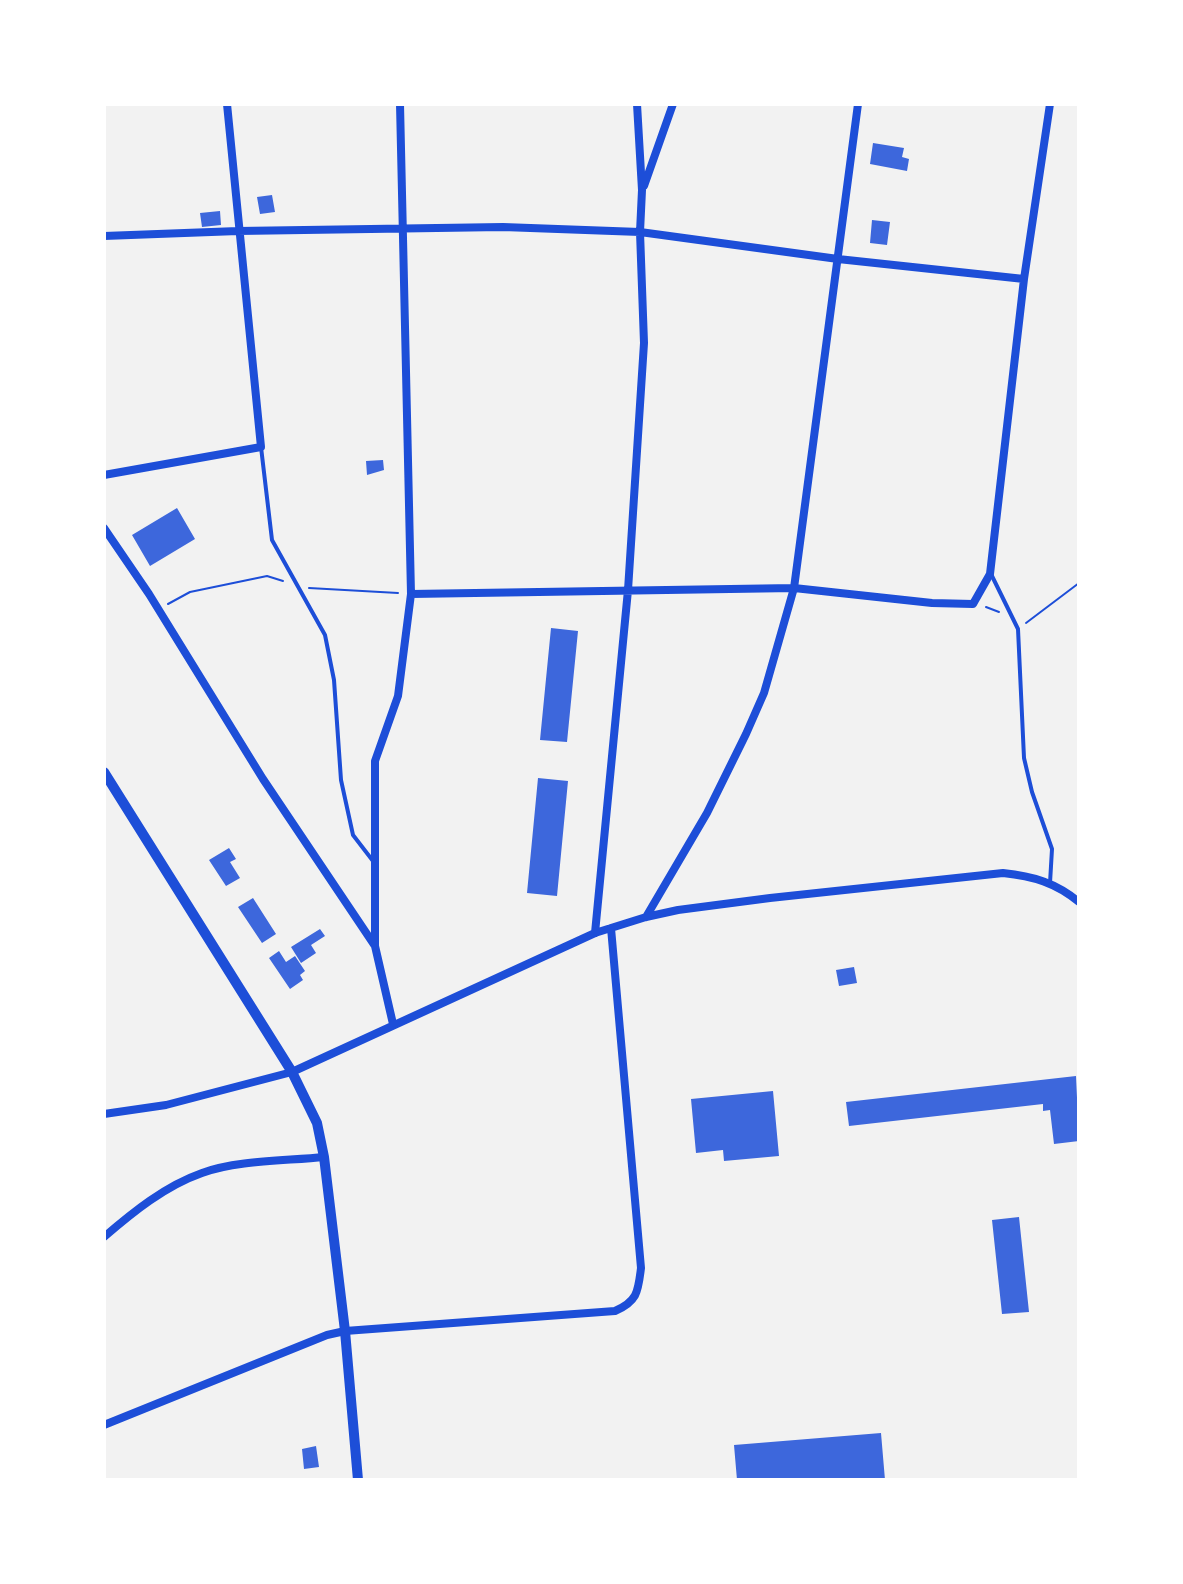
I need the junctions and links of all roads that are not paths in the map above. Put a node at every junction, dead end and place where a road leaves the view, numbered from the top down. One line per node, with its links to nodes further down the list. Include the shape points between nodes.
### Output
1 (227, 104): 9 (street)
2 (400, 104): 8 (street)
3 (637, 104): 7 (street)
4 (673, 104): 7 (street)
5 (858, 104): 12 (street)
6 (1050, 104): 13 (street)
7 (642, 190): 10 (street)
8 (403, 228): 9 (street); 10 (street); 20 (street)
9 (238, 231): 11 (street); 14 (street)
10 (640, 232): 12 (street); 19 (street, via 644,343)
11 (104, 236)
12 (838, 259): 13 (street); 18 (street)
13 (1024, 279): 17 (street)
14 (261, 447): 15 (street); 22 (lane, via 272,540 325,635 334,680 341,780 353,835)
15 (104, 475)
16 (104, 528): 28 (street)
17 (990, 574): 18 (street, via 973,604); 23 (lane, via 1017,627 1024,758 1052,849)
18 (794, 588): 19 (street); 25 (street, via 764,693 746,734)
19 (628, 590): 20 (street); 27 (street)
20 (411, 594): 22 (street, via 398,696 375,761)
21 (104, 772): 30 (street)
22 (375, 863): 28 (street)
23 (1050, 883): 24 (street); 25 (street, via 1003,873)
24 (1079, 902)
25 (646, 917): 26 (street)
26 (611, 928): 27 (street); 34 (street, via 641,1268 638,1293 615,1311)
27 (595, 933): 29 (street)
28 (375, 946): 29 (street)
29 (393, 1024): 30 (street)
30 (292, 1072): 31 (street, via 166,1105); 32 (street, via 317,1123)
31 (104, 1114)
32 (324, 1157): 33 (street, via 202,1173 132,1212); 34 (street)
33 (104, 1237)
34 (345, 1331): 35 (street); 36 (street)
35 (104, 1425)
36 (358, 1480)

